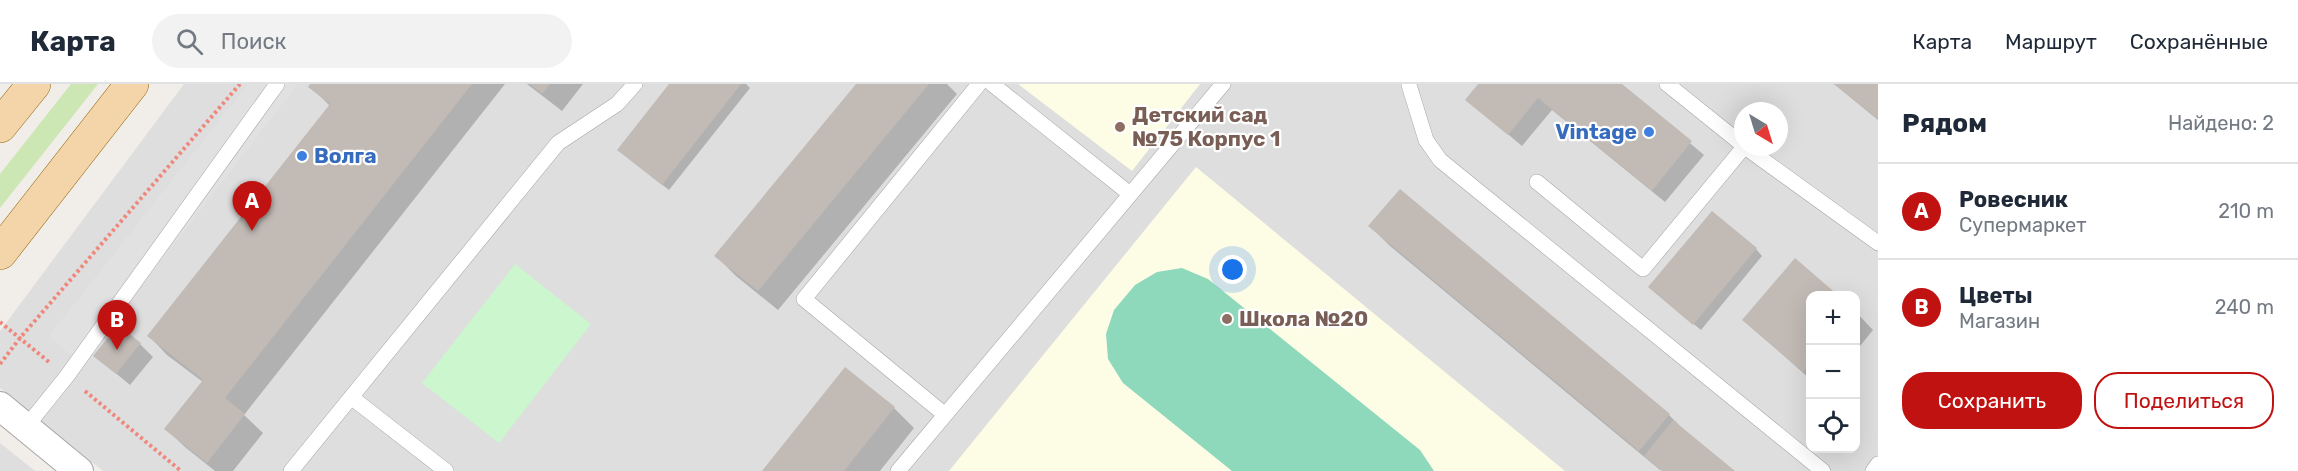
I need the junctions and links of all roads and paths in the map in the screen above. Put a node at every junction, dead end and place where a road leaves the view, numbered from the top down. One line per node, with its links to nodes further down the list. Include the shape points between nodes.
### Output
1 (132, 84): 16 (main road)
2 (240, 84): 18 (path)
3 (277, 84): 20 (lane)
4 (635, 84): 21 (lane, via 617,104 558,144)
5 (979, 84): 23 (lane, via 804,299)
6 (992, 84): 14 (lane)
7 (1223, 84): 14 (lane)
8 (1409, 84): 31 (lane, via 1426,140 1440,160)
9 (1667, 84): 10 (lane)
10 (1734, 138)
11 (1736, 156): 13 (lane, via 1643,269)
12 (1758, 156): 15 (lane)
13 (1537, 182)
14 (1130, 194): 23 (lane)
15 (1878, 243)
16 (0, 253)
17 (0, 322): 18 (path)
18 (20, 338): 19 (path); 20 (path)
19 (0, 364)
20 (67, 376): 24 (lane); 27 (path)
21 (351, 397): 28 (lane); 29 (lane)
22 (0, 406): 24 (street)
23 (944, 414): 30 (lane)
24 (26, 427): 26 (street)
25 (1878, 464): 32 (lane)
26 (79, 471)
27 (181, 471)
28 (291, 471)
29 (446, 471)
30 (898, 471)
31 (1823, 471)
32 (1873, 471)

